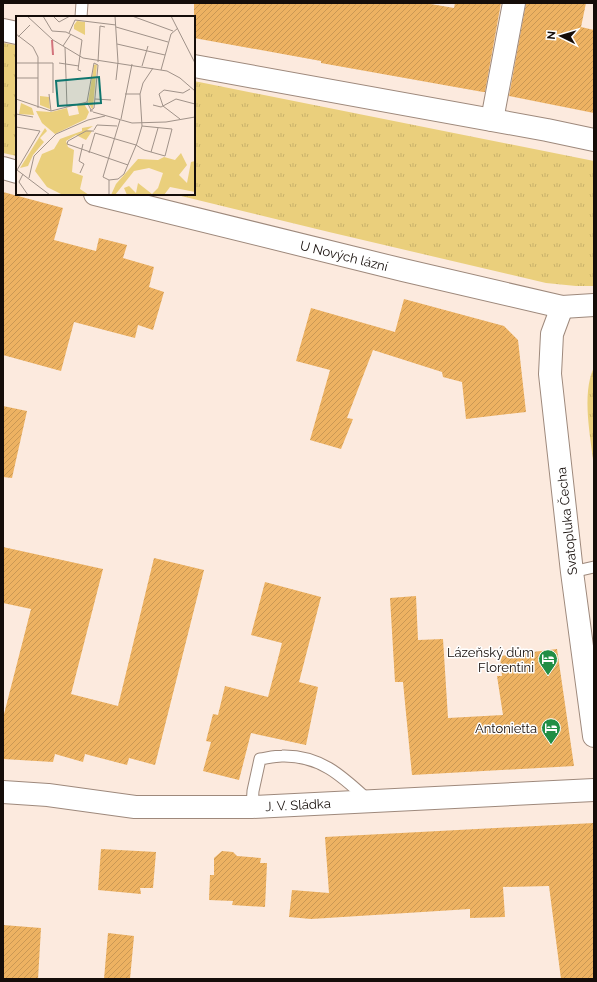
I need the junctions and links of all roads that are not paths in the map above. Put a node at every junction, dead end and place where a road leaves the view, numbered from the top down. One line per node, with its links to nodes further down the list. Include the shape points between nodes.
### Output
1 (82, 3): 3 (lane)
2 (514, 3): 7 (street)
3 (81, 16)
4 (3, 30): 5 (street)
5 (16, 33)
6 (195, 66): 7 (street)
7 (492, 120): 8 (street)
8 (594, 140)
9 (3, 168): 10 (street)
10 (16, 172)
11 (99, 195): 13 (street, U Nových lázní)
12 (594, 305): 13 (street, U Nových lázní)
13 (562, 307): 15 (street, Svatopluka Čecha, via 552,334 550,374)
14 (594, 568): 15 (lane)
15 (572, 572): 16 (street, Svatopluka Čecha)
16 (594, 736)
17 (594, 790): 19 (street, J. V. Sládka)
18 (3, 792): 20 (street, J. V. Sládka, via 48,795 135,807)
19 (368, 801): 20 (street, J. V. Sládka); 20 (lane, via 343,777 312,759 282,756 260,759)
20 (252, 807)

